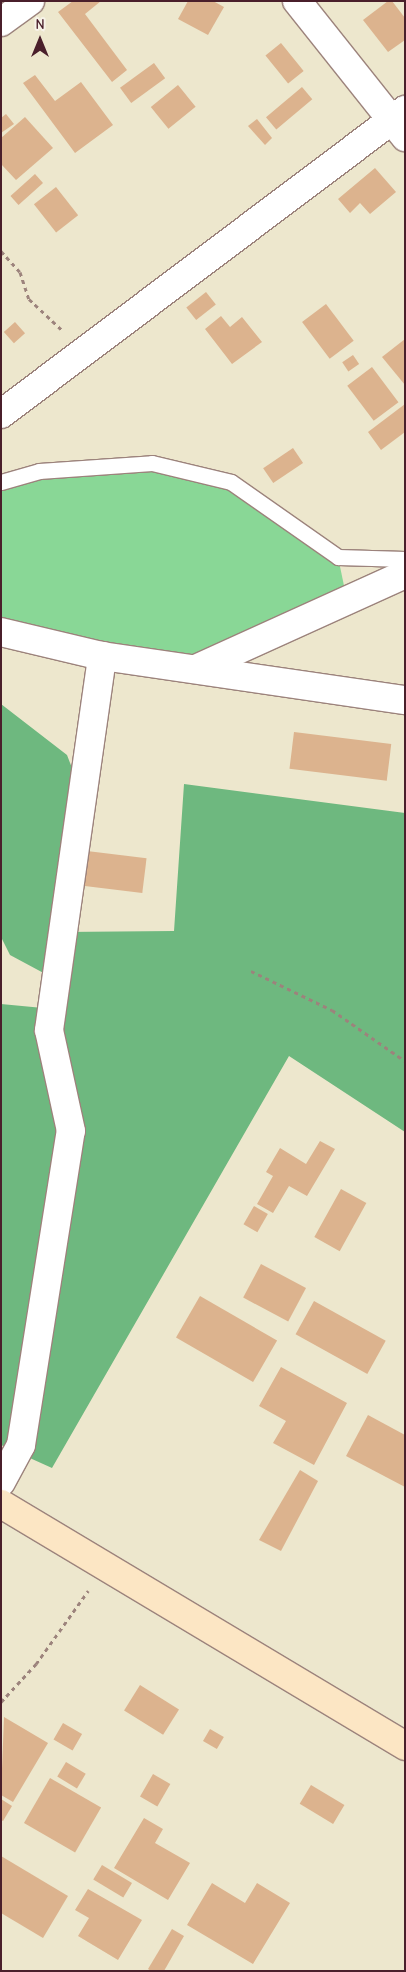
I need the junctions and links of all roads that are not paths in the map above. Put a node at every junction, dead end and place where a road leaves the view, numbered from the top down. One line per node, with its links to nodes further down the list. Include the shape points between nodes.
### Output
1 (30, 1): 3 (street)
2 (297, 1): 4 (street)
3 (1, 22)
4 (400, 122): 5 (street)
5 (1, 414)
6 (1, 482): 7 (lane, via 39,470 152,463 231,482 338,557)
7 (405, 559)
8 (405, 574): 11 (street)
9 (1, 632): 10 (street)
10 (102, 656): 11 (street); 13 (street, via 48,1030 71,1131 21,1444)
11 (198, 668): 12 (street)
12 (405, 700)
13 (1, 1482)
14 (1, 1504): 15 (main road)
15 (405, 1746)

